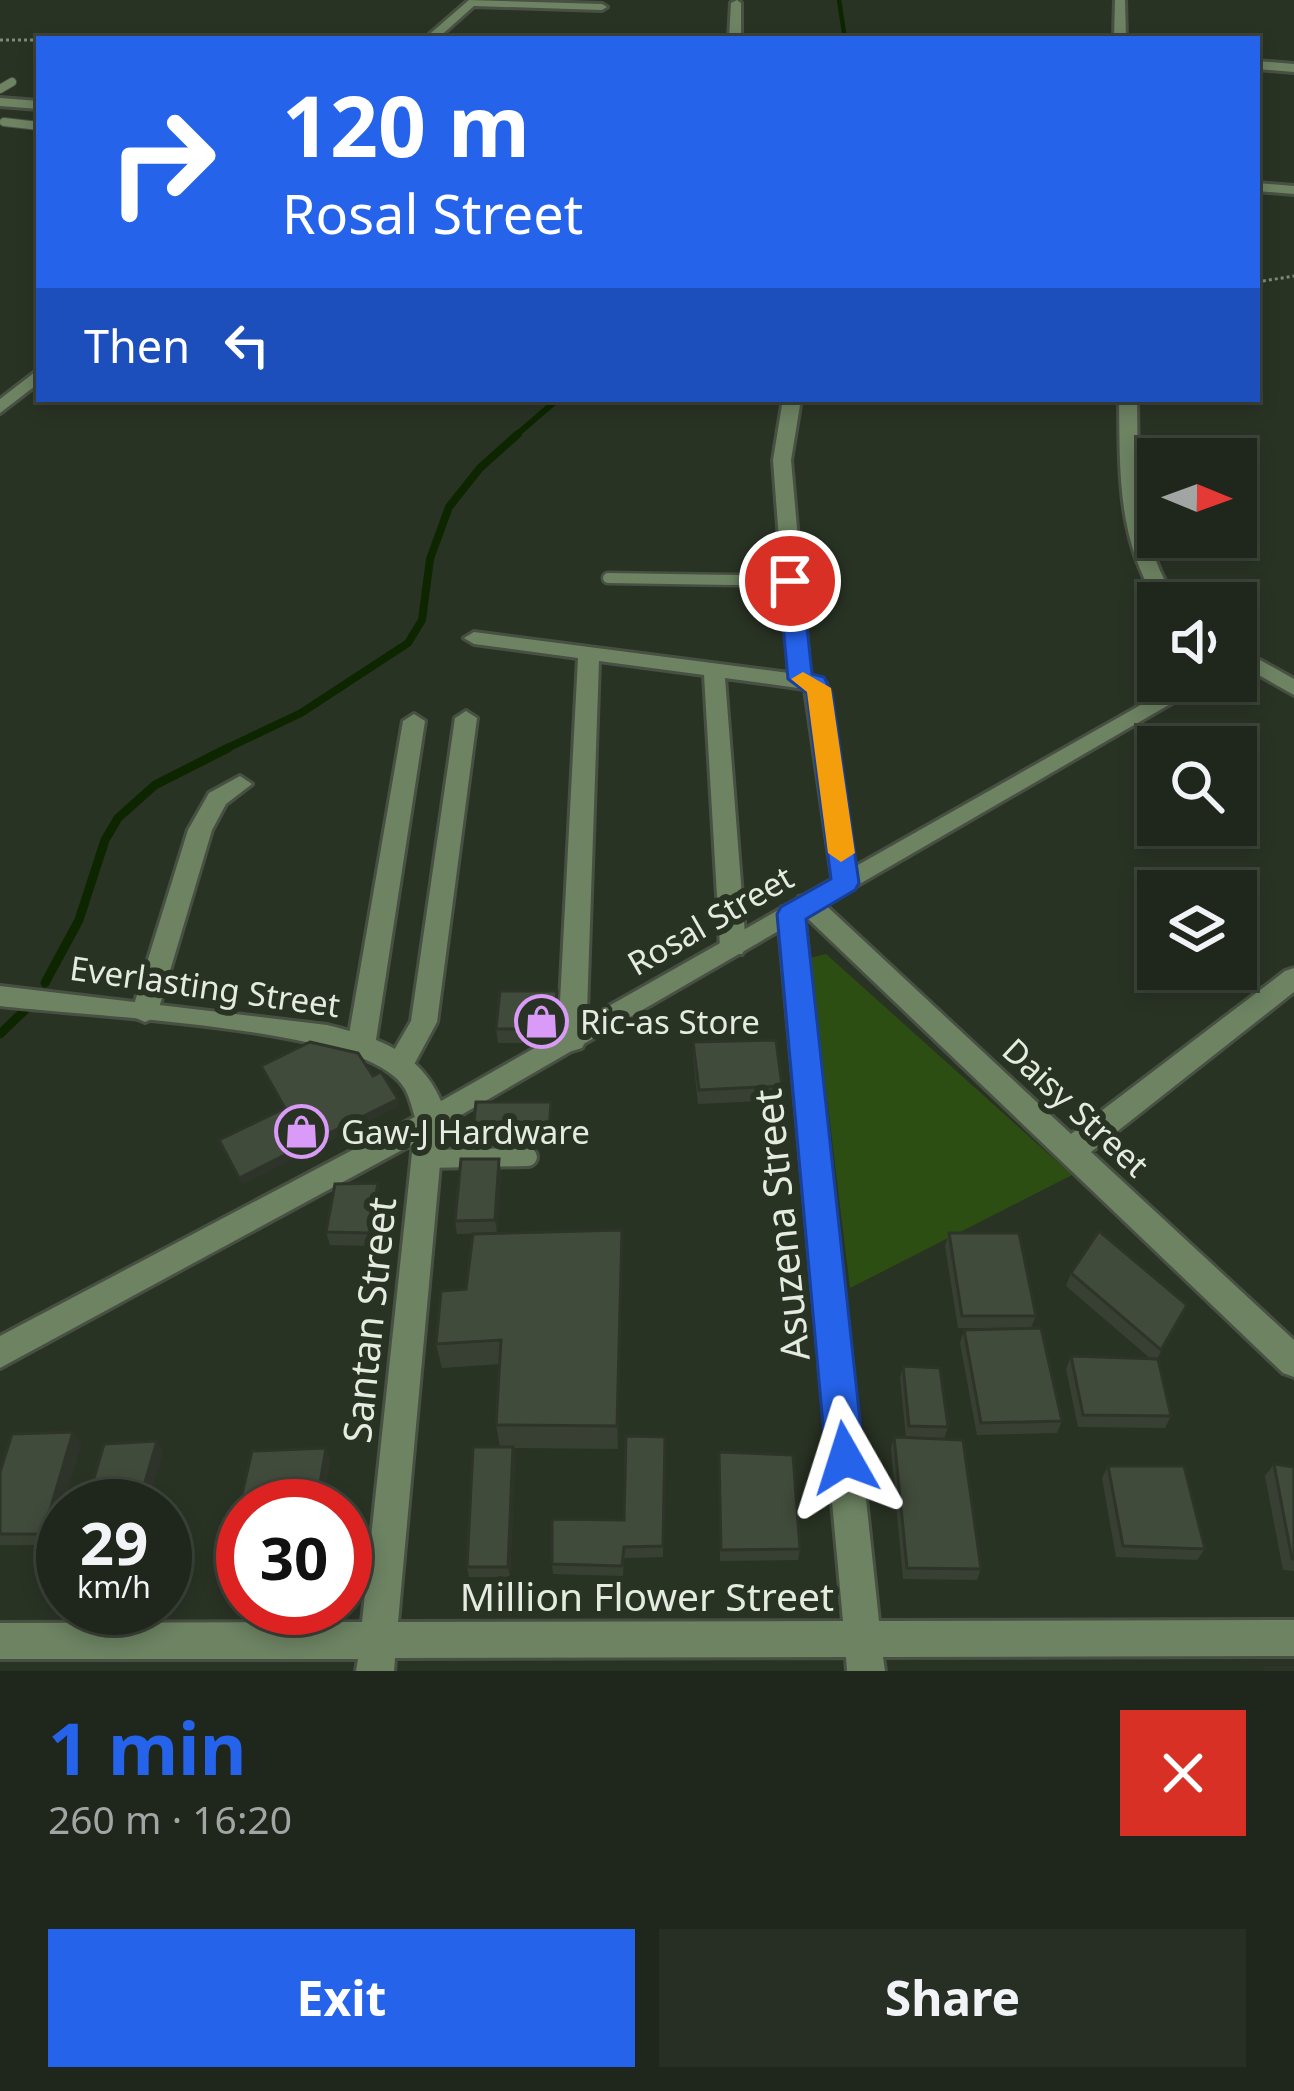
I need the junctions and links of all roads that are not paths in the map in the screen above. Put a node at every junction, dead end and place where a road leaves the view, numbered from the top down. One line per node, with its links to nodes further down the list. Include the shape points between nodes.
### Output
1 (1120, 0): 7 (street)
2 (473, 2): 4 (street); 5 (street)
3 (736, 3): 6 (street)
4 (602, 7)
5 (433, 36)
6 (735, 36)
7 (1120, 36)
8 (1260, 65): 9 (street)
9 (1294, 68)
10 (11, 82): 11 (lane)
11 (0, 88)
12 (0, 102): 13 (street)
13 (36, 105)
14 (4, 122): 15 (lane)
15 (36, 126)
16 (1260, 188): 17 (street)
17 (1294, 190)
18 (36, 377): 21 (street)
19 (792, 402): 23 (street, via 782,460)
20 (1128, 402): 24 (street, via 1133,524)
21 (0, 408)
22 (608, 578): 23 (lane)
23 (790, 581): 29 (street)
24 (1154, 582)
25 (473, 638): 26 (street)
26 (589, 652): 28 (street); 41 (street)
27 (1257, 667): 30 (street)
28 (714, 668): 29 (street); 37 (street)
29 (800, 679): 35 (street, via 819,688)
30 (1294, 688)
31 (1162, 702): 35 (street, Rosal Street)
32 (466, 718): 43 (street, via 424,1022)
33 (414, 721): 42 (street)
34 (240, 784): 40 (street, via 217,799 200,830)
35 (845, 883): 36 (street, Rosal Street)
36 (800, 909): 37 (street, Rosal Street); 45 (street, Daisy Street); 52 (street, Asuzena Street)
37 (733, 947): 41 (street, Rosal Street)
38 (1294, 978): 45 (street)
39 (0, 997): 40 (street, Everlasting Street)
40 (145, 1011): 42 (street, Everlasting Street)
41 (572, 1040): 44 (street, Rosal Street)
42 (361, 1046): 43 (street, Everlasting Street)
43 (400, 1064): 44 (street, via 425,1092)
44 (430, 1121): 47 (street, Santan Street); 48 (street, Rosal Street)
45 (1070, 1151): 49 (street, Daisy Street)
46 (528, 1156): 47 (lane)
47 (427, 1160): 53 (street, Santan Street)
48 (0, 1353)
49 (1294, 1362)
50 (1294, 1638): 52 (street, Million Flower Street)
51 (0, 1641): 53 (street, Million Flower Street)
52 (864, 1655): 53 (street, Million Flower Street)
53 (377, 1656)

